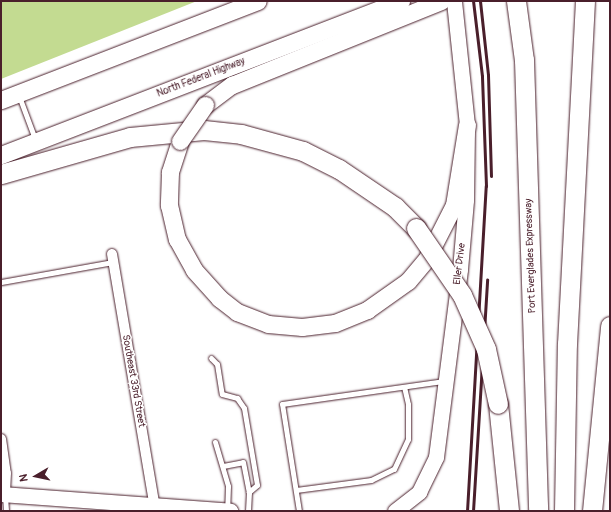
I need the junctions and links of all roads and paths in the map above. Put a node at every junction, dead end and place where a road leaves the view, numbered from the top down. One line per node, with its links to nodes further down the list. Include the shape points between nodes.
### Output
1 (258, 1): 11 (main road)
2 (401, 1): 14 (main road, North Federal Highway)
3 (441, 1): 13 (main road, bridge, via 236,83 205,105 180,141 170,172 169,205 177,239 194,270 218,298 237,312 268,324 302,328 335,323 367,310 403,285 427,258 454,205)
4 (454, 1): 13 (street, Eller Drive)
5 (516, 1): 10 (highway, Port Everglades Expressway)
6 (523, 1): 10 (highway)
7 (585, 1): 9 (highway)
8 (591, 1): 9 (highway)
9 (584, 55): 39 (highway, via 567,344)
10 (524, 60): 38 (highway, Port Everglades Expressway)
11 (18, 93): 12 (main road); 14 (lane)
12 (1, 100)
13 (467, 125): 21 (street, Eller Drive, via 465,223)
14 (36, 142): 15 (main road, North Federal Highway)
15 (1, 155)
16 (1, 174): 37 (highway, bridge, via 130,137 204,130 241,134 303,152 339,169 389,202 416,228 462,295 486,348 498,404)
17 (112, 258): 18 (lane); 29 (street, Southeast 33rd Street)
18 (1, 282)
19 (610, 326): 40 (highway)
20 (211, 358): 27 (lane, via 217,364 222,394 238,398 244,408 258,485)
21 (447, 381): 22 (lane); 36 (street, Eller Drive, via 434,466 419,492)
22 (404, 387): 26 (lane, via 408,404 408,439 394,469 371,480); 26 (lane, via 282,404)
23 (1, 439): 28 (street, via 6,473)
24 (215, 442): 25 (lane)
25 (223, 466): 27 (lane, via 243,462); 32 (lane, via 228,486)
26 (296, 490): 35 (lane)
27 (249, 492): 34 (lane)
28 (3, 494): 29 (street); 31 (lane)
29 (146, 508): 30 (street)
30 (183, 510): 32 (street)
31 (6, 511)
32 (226, 511): 33 (street)
33 (230, 511)
34 (248, 511)
35 (299, 511)
36 (396, 511)
37 (509, 511)
38 (538, 511)
39 (564, 511)
40 (592, 511)

